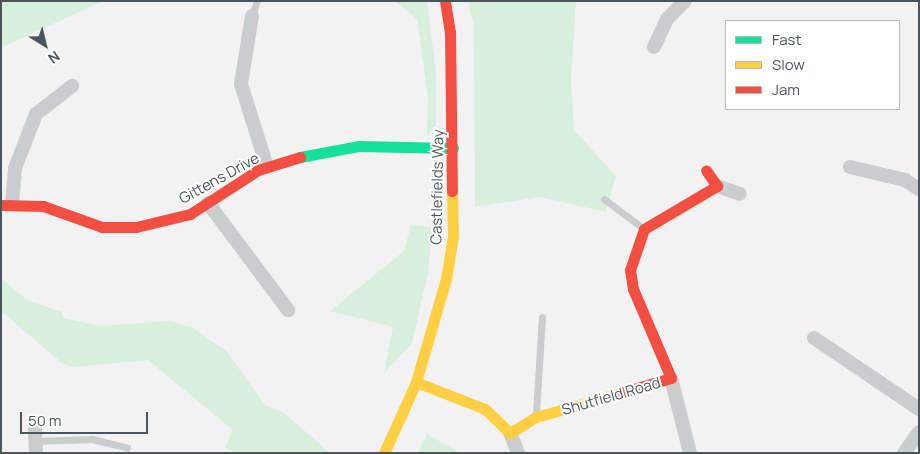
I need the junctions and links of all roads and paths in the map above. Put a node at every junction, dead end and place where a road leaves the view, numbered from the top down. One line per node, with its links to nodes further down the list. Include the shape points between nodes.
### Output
1 (257, 1): 4 (lane)
2 (445, 1): 7 (street, Castlefields Way)
3 (685, 1): 5 (street, via 667,19)
4 (252, 16): 8 (street, via 241,84)
5 (654, 47)
6 (72, 86): 16 (street, via 36,114 15,168)
7 (453, 148): 8 (street, Gittens Drive, via 358,146); 22 (street, Castlefields Way, via 453,236 446,279)
8 (267, 167): 15 (street, Gittens Drive)
9 (850, 167): 12 (street, via 905,180)
10 (706, 170): 11 (street)
11 (718, 186): 13 (street); 17 (street)
12 (919, 189)
13 (740, 194)
14 (604, 199): 17 (lane)
15 (208, 203): 16 (street, Gittens Drive, via 190,214 136,227 102,227 44,206); 18 (street)
16 (7, 204)
17 (644, 229): 21 (street, Shutfield Road, via 630,270 633,289)
18 (288, 310)
19 (542, 317): 24 (lane)
20 (814, 338): 23 (street)
21 (671, 378): 24 (street, Shutfield Road); 31 (street)
22 (416, 382): 26 (street, via 484,409); 29 (street, Castlefields Way)
23 (919, 409)
24 (536, 416): 26 (street, Shutfield Road)
25 (919, 432): 32 (street)
26 (510, 433): 30 (street)
27 (35, 441): 28 (lane, via 92,439)
28 (127, 448)
29 (384, 453)
30 (518, 453)
31 (690, 453)
32 (904, 453)

